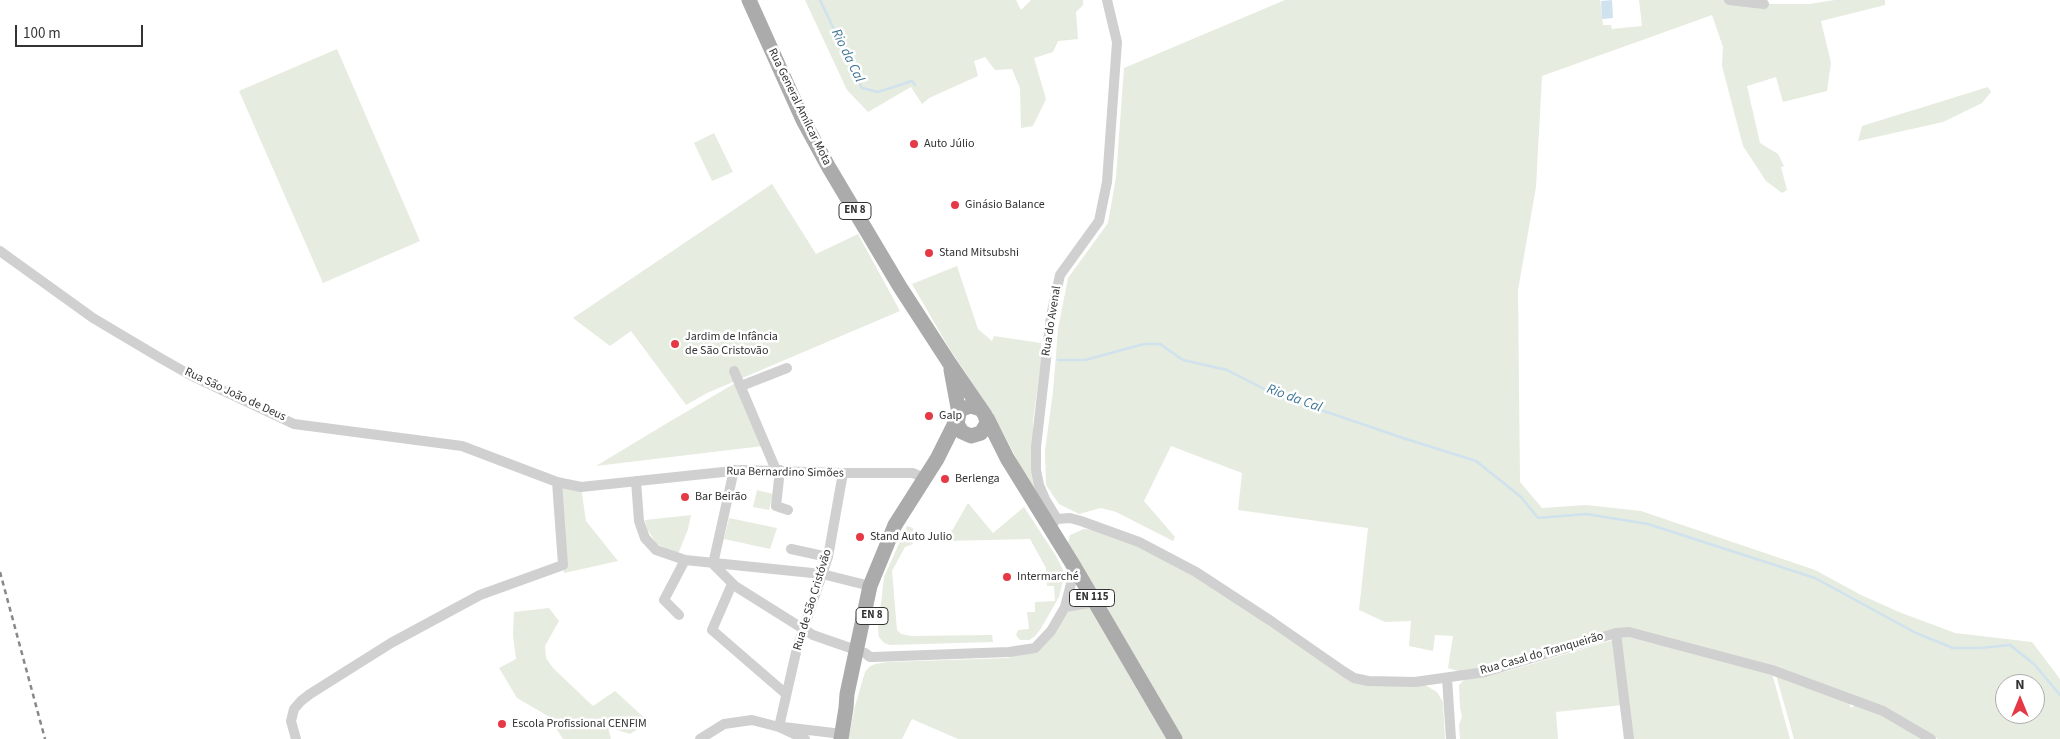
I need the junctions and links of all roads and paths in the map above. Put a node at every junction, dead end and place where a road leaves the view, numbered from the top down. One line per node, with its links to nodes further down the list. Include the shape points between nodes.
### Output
1 (749, 0): 6 (main road, Rua General Amílcar Mota / EN 8, via 819,151)
2 (1108, 0): 22 (street, Rua do Avenal, via 1117,42 1107,182 1099,221 1060,275 1051,316 1036,447 1039,485)
3 (1729, 0): 4 (street)
4 (1764, 4)
5 (0, 251): 20 (street, Rua São João de Deus, via 93,318 162,359 294,424 462,446)
6 (950, 364): 10 (main road, Rua General Amílcar Mota / EN 8); 11 (main road, Rua General Amílcar Mota / EN 8)
7 (787, 368): 9 (street)
8 (734, 371): 9 (street)
9 (741, 386): 16 (street)
10 (983, 414): 11 (main road, via 971,406); 12 (main road, EN 8, via 984,430); 13 (main road, EN 115)
11 (958, 416): 12 (main road, EN 8, via 959,428 966,435); 14 (main road, EN 8)
12 (974, 436): 13 (main road, EN 115); 14 (main road, EN 8)
13 (1007, 458): 22 (main road, EN 115)
14 (936, 459): 18 (main road, EN 8)
15 (734, 470): 16 (street, Rua Bernardino Simões); 19 (street, Rua Bernardino Simões); 26 (street)
16 (778, 470): 17 (street, Rua Bernardino Simões); 21 (street, via 776,506)
17 (843, 473): 18 (street, Rua Bernardino Simões, via 912,473); 24 (street, Rua de São Cristóvão)
18 (924, 478): 29 (main road, EN 8, via 895,525)
19 (636, 481): 20 (street, Rua Bernardino Simões, via 581,487); 25 (street, via 639,521 645,538 656,550)
20 (557, 482): 41 (street, via 563,565 480,595 391,643 310,694 294,709 291,721)
21 (788, 510)
22 (1053, 523): 27 (main road, EN 115); 37 (street, Rua Casal do Tranqueirão, via 1070,518 1140,542 1196,572 1354,678 1391,682)
23 (791, 549): 24 (street)
24 (828, 557): 28 (street, Rua de São Cristóvão)
25 (684, 560): 26 (street); 33 (street, via 664,600)
26 (713, 564): 28 (street); 30 (street)
27 (1075, 568): 31 (main road, EN 115); 32 (street)
28 (822, 574): 29 (street); 34 (street, Rua de São Cristóvão)
29 (872, 582): 36 (main road, EN 8, via 873,611)
30 (732, 584): 34 (street); 38 (street, via 712,630)
31 (1094, 602): 32 (street); 44 (main road, EN 115)
32 (1066, 607): 36 (street, via 1051,631 1035,648 1009,652 882,655 870,650)
33 (679, 615)
34 (803, 628): 36 (street, via 813,635); 38 (street, Rua de São Cristóvão)
35 (1616, 633): 37 (street, Rua Casal do Tranqueirão, via 1485,672); 46 (street); 47 (street, Rua Casal do Tranqueirão, via 1629,632 1772,670 1883,711)
36 (860, 652): 40 (main road, EN 8)
37 (1447, 678): 45 (street)
38 (786, 694): 39 (street, Rua de São Cristóvão)
39 (779, 727): 40 (street); 42 (street, via 744,720 724,724); 43 (street)
40 (841, 736)
41 (296, 739)
42 (700, 739)
43 (805, 739)
44 (1175, 739)
45 (1451, 739)
46 (1628, 739)
47 (1931, 739)

